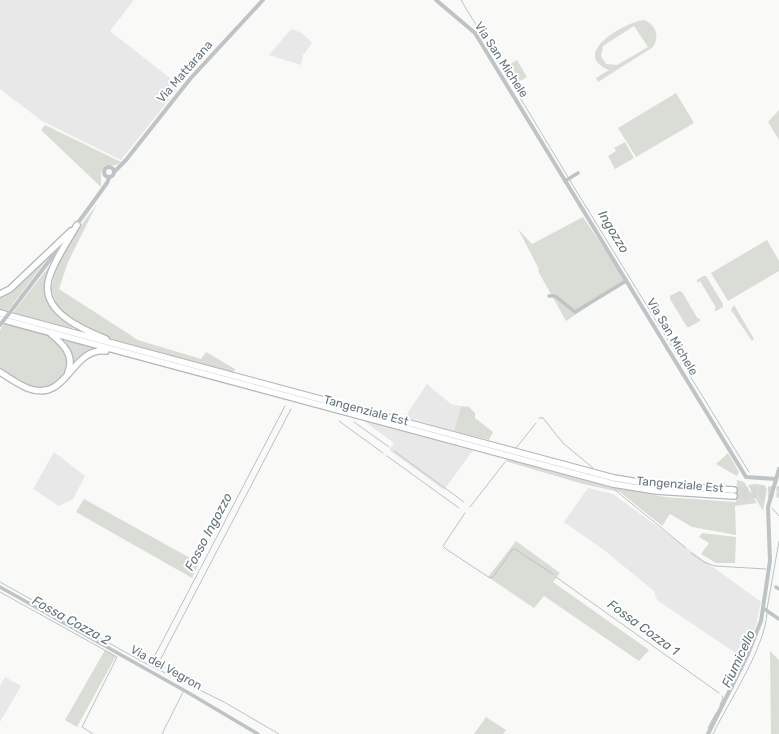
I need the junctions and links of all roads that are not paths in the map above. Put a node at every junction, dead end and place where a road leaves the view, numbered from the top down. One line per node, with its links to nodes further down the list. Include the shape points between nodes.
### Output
1 (263, 0): 3 (street, Via Mattarana, via 182,88)
2 (436, 0): 9 (street, Via San Michele, via 475,33)
3 (126, 160): 4 (street, Via Mattarana, via 115,167); 5 (street, Via Mattarana)
4 (109, 167): 5 (street); 7 (street, via 104,170)
5 (114, 172): 8 (street)
6 (578, 173): 9 (street)
7 (104, 174): 8 (street); 10 (street)
8 (109, 178): 10 (street)
9 (566, 181): 12 (street, Via San Michele)
10 (102, 191): 11 (street)
11 (77, 225): 13 (highway, via 10,289); 17 (street, bridge); 19 (highway, via 48,281 50,300 58,311 89,332)
12 (626, 281): 14 (street, via 575,312 556,296); 24 (street, Via San Michele, via 746,477)
13 (0, 294)
14 (549, 296)
15 (0, 313): 19 (highway, Tangenziale Est)
16 (0, 319): 18 (highway, Tangenziale Est)
17 (0, 325)
18 (50, 333): 20 (highway, Tangenziale Est); 22 (highway, via 63,343 69,354 70,365)
19 (126, 347): 20 (highway, Tangenziale Est, via 614,478 734,493 656,491 613,484)
20 (136, 356): 22 (highway, via 101,350 84,356)
21 (0, 372): 22 (highway, via 27,388 43,391 58,385)
22 (67, 375)
23 (779, 469): 24 (street)
24 (776, 479): 26 (street, via 768,507 770,561)
25 (0, 587): 28 (street, Via del Vegron)
26 (764, 608): 27 (street); 29 (street, via 756,636)
27 (779, 619)
28 (258, 734)
29 (708, 734)

